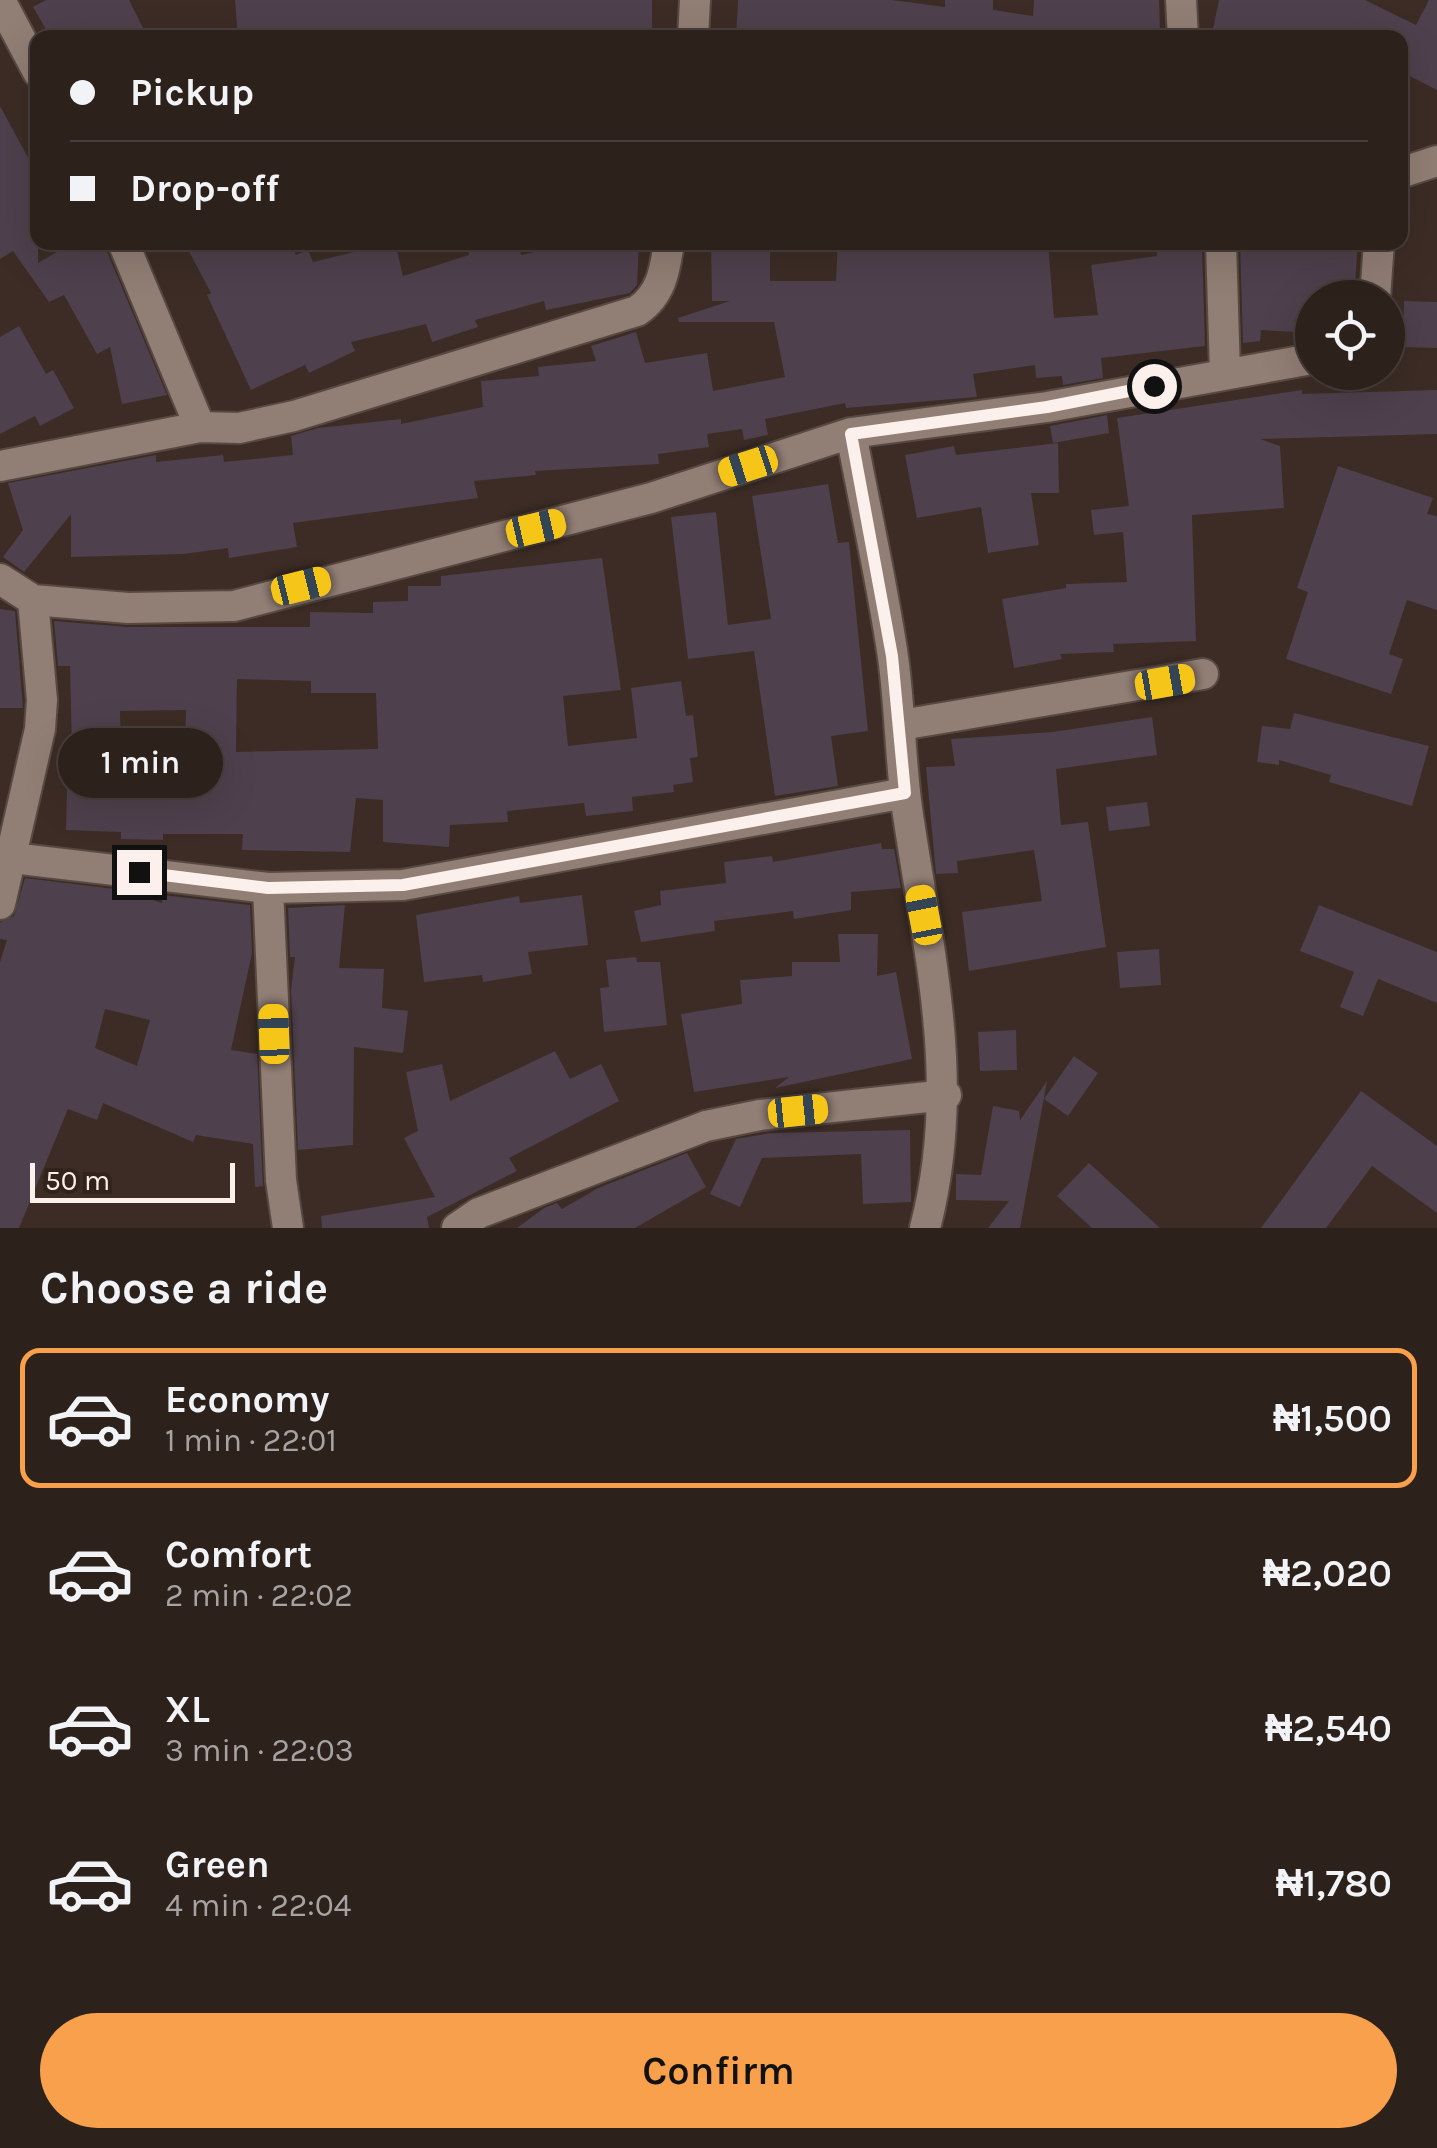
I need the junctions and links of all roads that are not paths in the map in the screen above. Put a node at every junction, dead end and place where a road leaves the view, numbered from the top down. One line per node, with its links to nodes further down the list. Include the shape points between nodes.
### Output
1 (0, 0): 6 (street)
2 (695, 0): 4 (street)
3 (1181, 0): 5 (street)
4 (693, 30)
5 (1183, 30)
6 (30, 57)
7 (1437, 160): 8 (street)
8 (1408, 170)
9 (126, 250): 16 (street)
10 (667, 250): 16 (street, via 659,286 637,312 294,416 239,428)
11 (1221, 250): 15 (street)
12 (1379, 250): 13 (street)
13 (1377, 280)
14 (1295, 362): 15 (street)
15 (1224, 373): 17 (street)
16 (200, 426): 18 (street)
17 (851, 434): 20 (street, via 652,498 234,606 190,610); 22 (street)
18 (0, 466)
19 (0, 579): 20 (street)
20 (34, 600): 24 (street, via 42,700)
21 (1203, 674): 22 (street)
22 (901, 724): 23 (street)
23 (905, 793): 25 (street, via 419,883); 27 (street, via 935,976)
24 (12, 858): 25 (street); 26 (street)
25 (268, 888): 28 (street)
26 (0, 904)
27 (946, 1095): 29 (street, via 706,1126 479,1213); 30 (street)
28 (288, 1228)
29 (458, 1228)
30 (925, 1228)

